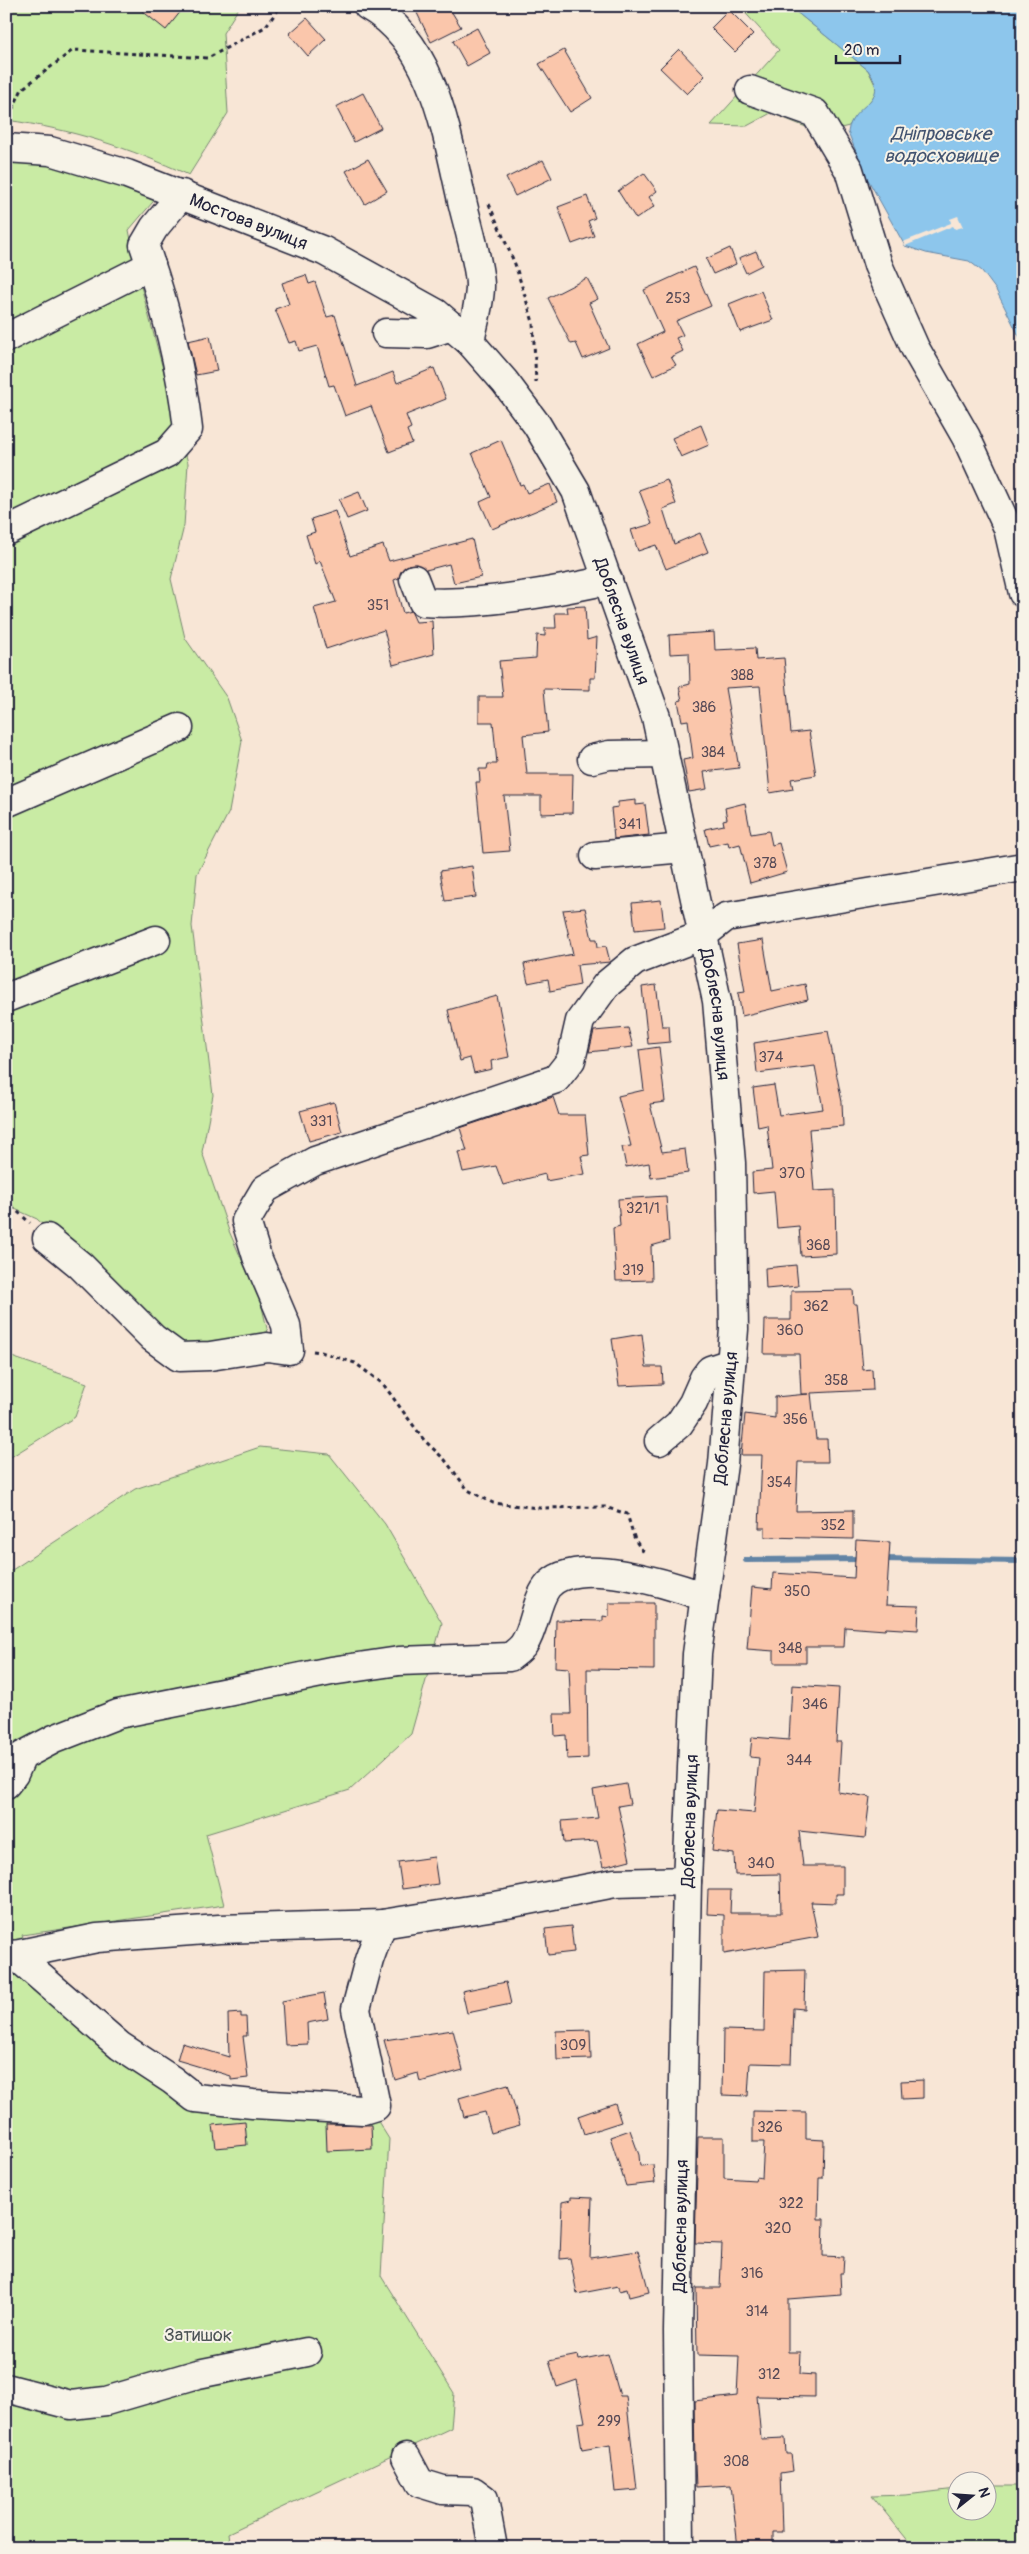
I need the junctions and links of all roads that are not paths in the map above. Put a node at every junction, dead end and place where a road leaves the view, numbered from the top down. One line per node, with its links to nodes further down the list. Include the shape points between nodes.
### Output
1 (378, 9): 7 (street, via 405,36 424,66 444,126 480,286)
2 (750, 90): 12 (street, via 815,113 849,170 878,265 915,348 966,437 1008,528)
3 (6, 148): 4 (street, Мостова вулиця, via 50,151)
4 (182, 194): 5 (street, via 144,245); 7 (street, Мостова вулиця, via 324,251 436,313)
5 (151, 265): 8 (street); 9 (street, via 185,403 188,429 167,452)
6 (386, 333): 7 (street)
7 (461, 334): 11 (street, Доблесна вулиця, via 505,382 537,425 576,491)
8 (6, 338)
9 (6, 531)
10 (414, 579): 11 (street, via 423,602 449,604)
11 (608, 580): 14 (street, Доблесна вулиця, via 656,717)
12 (1023, 592)
13 (179, 728): 16 (street)
14 (664, 754): 15 (street, via 609,755); 17 (street, Доблесна вулиця)
15 (592, 759)
16 (6, 803)
17 (684, 848): 18 (street); 20 (street, Доблесна вулиця)
18 (595, 856)
19 (1023, 867): 20 (street, via 726,917)
20 (703, 935): 23 (street, via 635,961 606,985 580,1021 571,1060 556,1079 314,1161 265,1189 246,1221 257,1257 286,1325 289,1350 267,1347 210,1356 179,1357 153,1338 80,1265); 24 (street, Доблесна вулиця, via 717,1002 731,1163 734,1328)
21 (156, 940): 22 (street)
22 (6, 998)
23 (47, 1238)
24 (731, 1363): 25 (street, via 710,1370 679,1424); 26 (street, Доблесна вулиця, via 723,1464)
25 (659, 1441)
26 (705, 1597): 27 (street, via 666,1583 592,1572 564,1576 548,1587 524,1644 510,1657 399,1661 331,1671 118,1714 54,1739 22,1756); 28 (street, Доблесна вулиця, via 698,1654)
27 (6, 1784)
28 (687, 1881): 29 (street, via 615,1883); 35 (street, Доблесна вулиця, via 678,2331)
29 (382, 1924): 30 (street, via 219,1928 97,1938); 30 (street, via 356,2009 376,2106 363,2110 195,2098 120,2046)
30 (11, 1954)
31 (307, 2352): 32 (street, via 198,2374 106,2401 72,2405)
32 (6, 2388)
33 (406, 2457): 34 (street, via 420,2483 444,2490 473,2491 484,2499)
34 (493, 2548)
35 (680, 2548)

